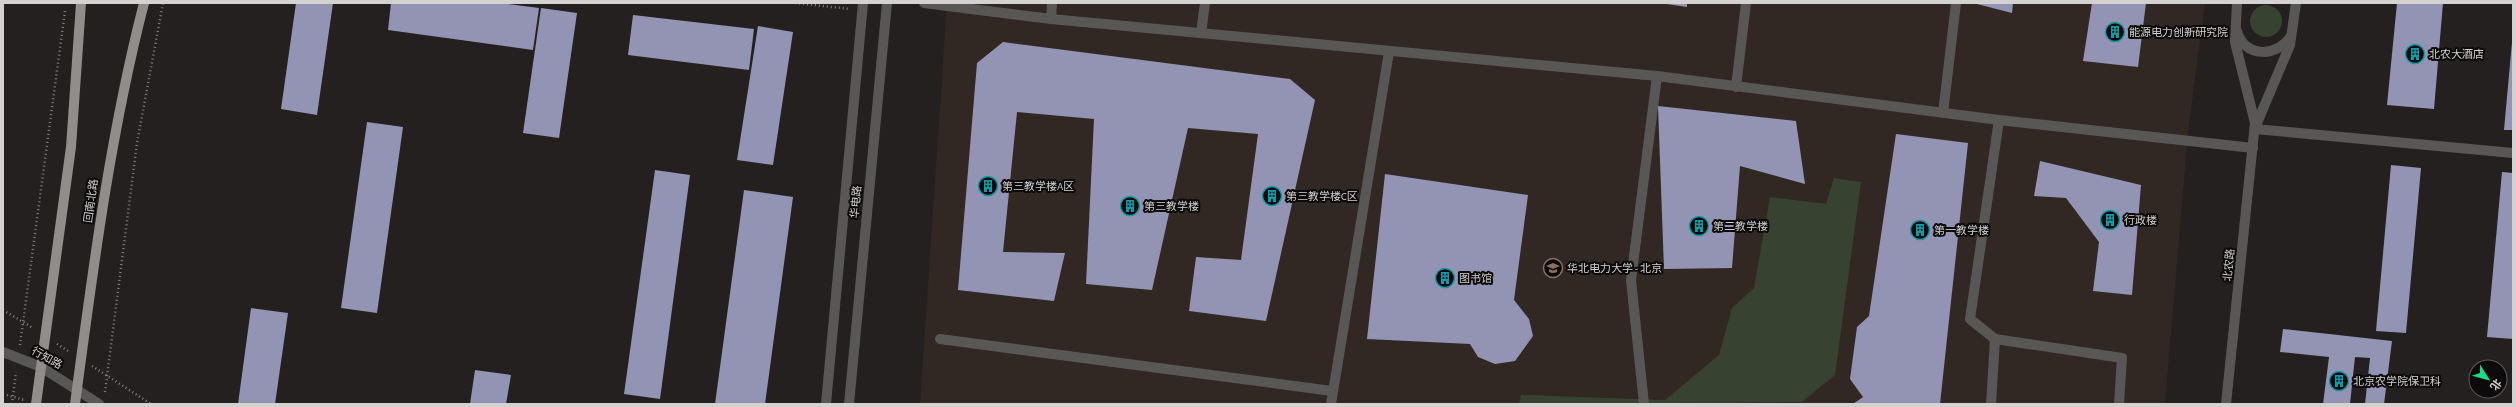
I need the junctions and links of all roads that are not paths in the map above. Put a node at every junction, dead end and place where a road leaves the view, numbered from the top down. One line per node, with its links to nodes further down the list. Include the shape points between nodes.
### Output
1 (81, 3): 27 (main road, via 71,147)
2 (144, 3): 28 (main road, 回南北路, via 127,68 111,150)
3 (863, 3): 33 (street, 华电路)
4 (887, 3): 34 (street, 华电路)
5 (924, 3): 12 (street)
6 (1052, 3): 12 (street)
7 (1205, 3): 15 (street)
8 (1746, 3): 18 (street)
9 (1956, 3): 19 (street)
10 (2237, 3): 13 (street, 北农路)
11 (2296, 3): 14 (street, 北农路)
12 (1051, 19): 15 (street)
13 (2235, 25): 14 (street, via 2242,41 2260,52 2280,48); 21 (street, 北农路, via 2237,49 2253,107)
14 (2293, 30): 21 (street, 北农路, via 2287,53)
15 (1201, 33): 16 (street)
16 (1389, 52): 17 (street); 29 (street)
17 (1657, 76): 18 (street); 36 (street, via 1631,280)
18 (1736, 87): 19 (street)
19 (1943, 113): 20 (street)
20 (1999, 120): 22 (street); 25 (street, via 1970,320)
21 (2255, 129): 22 (street, 北农路); 23 (street)
22 (2253, 148): 39 (street, 北农路)
23 (2513, 153)
24 (940, 339): 29 (street)
25 (1995, 339): 37 (street); 38 (street, via 2122,358)
26 (3, 352): 27 (street, 行知路)
27 (41, 367): 28 (street, 行知路); 31 (main road)
28 (77, 390): 30 (street, 行知路); 32 (main road, 回南北路)
29 (1332, 391): 35 (street)
30 (101, 400)
31 (32, 403)
32 (75, 404)
33 (826, 404)
34 (849, 404)
35 (1330, 404)
36 (1644, 404)
37 (1991, 404)
38 (2119, 404)
39 (2226, 404)

